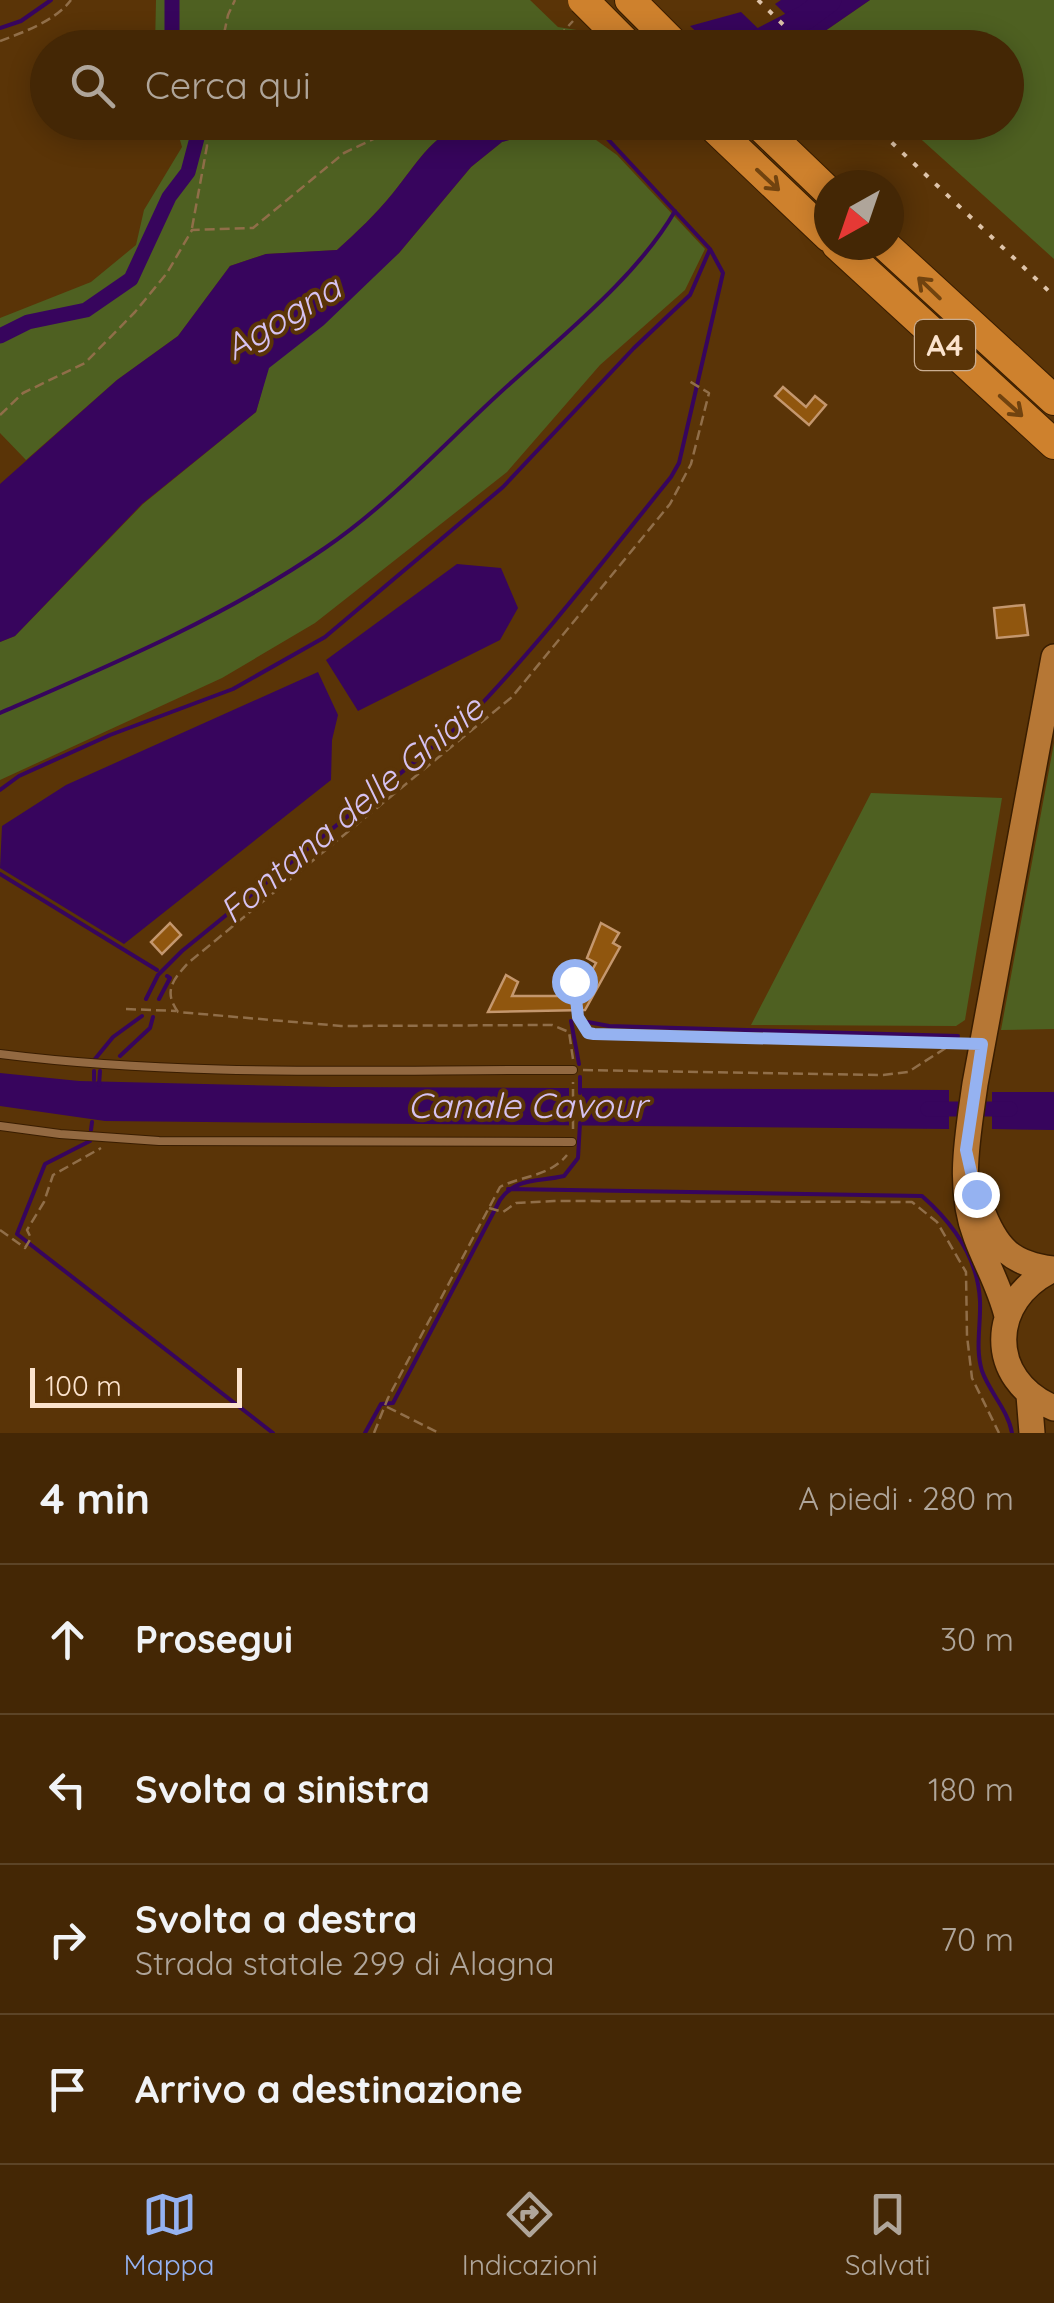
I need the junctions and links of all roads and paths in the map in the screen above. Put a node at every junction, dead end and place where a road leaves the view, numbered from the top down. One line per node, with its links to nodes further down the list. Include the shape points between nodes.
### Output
1 (71, 0): 9 (path)
2 (236, 0): 5 (path)
3 (630, 0): 8 (highway)
4 (578, 10): 6 (path); 7 (highway, bridge)
5 (225, 30)
6 (562, 30)
7 (606, 30)
8 (660, 30)
9 (0, 42)
10 (207, 140): 16 (path)
11 (371, 140): 16 (path, via 344,153 253,228)
12 (727, 140): 15 (highway, one-way to 15)
13 (775, 140): 14 (highway)
14 (814, 178)
15 (814, 224)
16 (192, 230): 21 (path, via 146,299 85,363 22,394)
17 (853, 260): 22 (highway, A4, one-way to 22)
18 (900, 260): 20 (highway, A4, one-way to 18)
19 (690, 382): 26 (path, via 709,393 691,464 670,504 512,697 188,963 170,987)
20 (1054, 400)
21 (0, 416)
22 (1054, 444)
23 (1054, 657): 28 (main road)
24 (574, 981): 27 (path, via 578,1017 594,1034)
25 (126, 1009): 26 (path)
26 (178, 1012): 30 (path, via 341,1026 552,1025 568,1032)
27 (953, 1044): 28 (path); 30 (path, via 908,1072 883,1075)
28 (982, 1044): 34 (main road)
29 (0, 1054): 30 (lane, via 143,1067)
30 (574, 1074): 33 (path)
31 (0, 1126): 32 (lane)
32 (120, 1138): 33 (lane); 36 (path, via 53,1175 25,1248)
33 (573, 1139): 35 (path, via 556,1167 500,1186)
34 (967, 1140): 37 (main road, via 982,1212 1002,1248 1028,1266); 38 (main road, via 968,1209)
35 (489, 1208): 40 (path); 44 (path, via 554,1201 912,1202 937,1222 966,1272 972,1378)
36 (0, 1230)
37 (1054, 1269): 38 (main road, via 1025,1287)
38 (1007, 1316): 39 (main road, via 1008,1364)
39 (1029, 1395): 41 (main road); 45 (main road)
40 (386, 1406): 42 (path); 43 (path)
41 (1054, 1408)
42 (374, 1433)
43 (439, 1433)
44 (999, 1433)
45 (1032, 1433)

